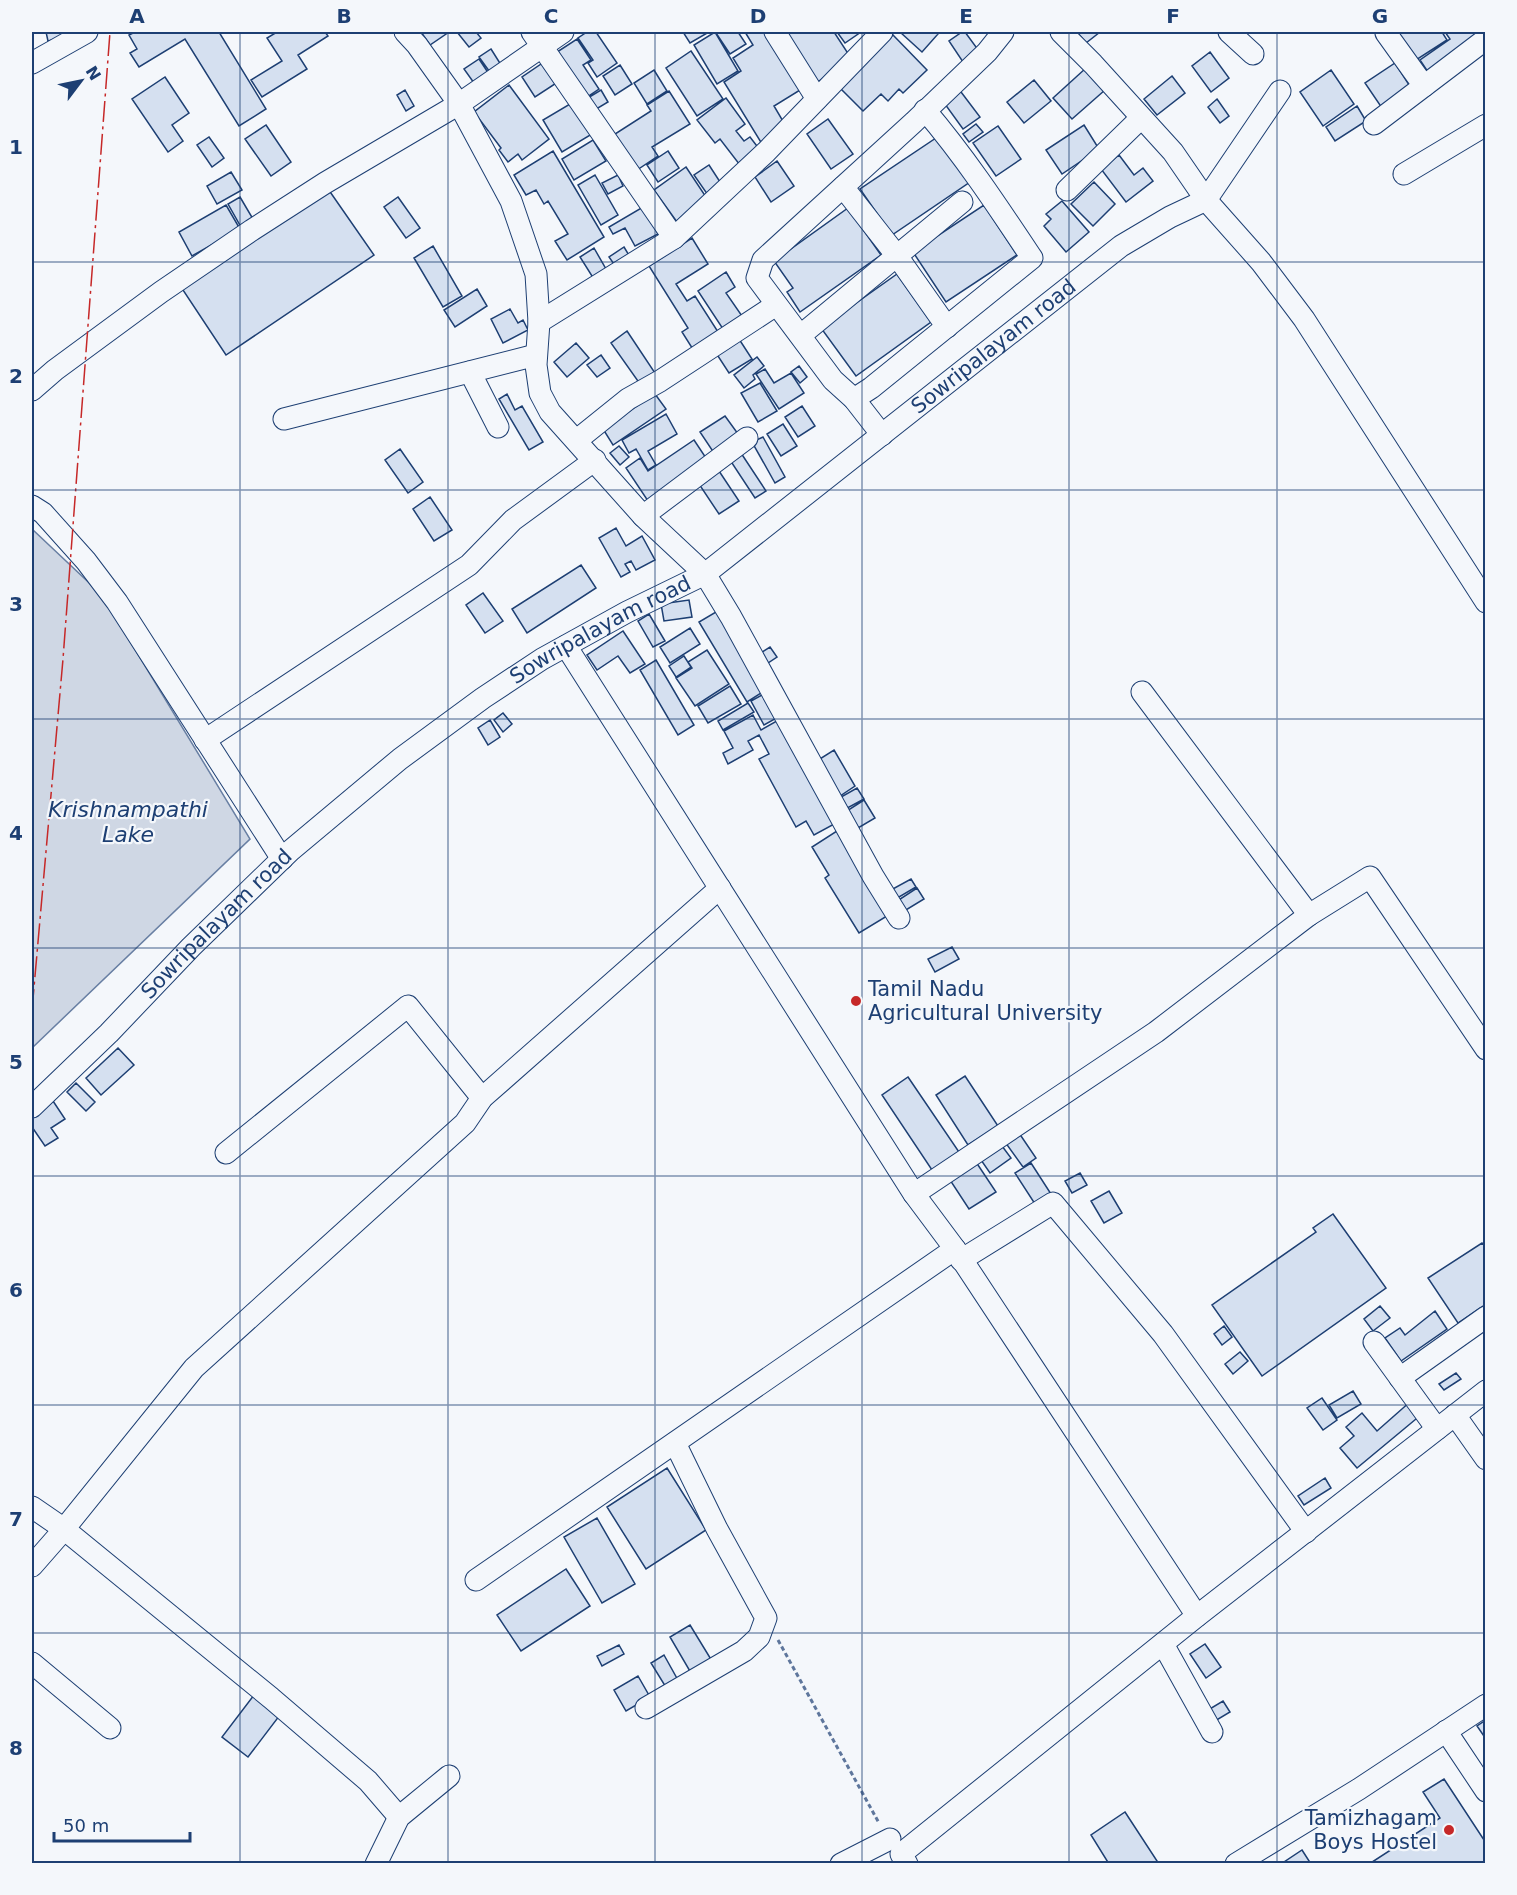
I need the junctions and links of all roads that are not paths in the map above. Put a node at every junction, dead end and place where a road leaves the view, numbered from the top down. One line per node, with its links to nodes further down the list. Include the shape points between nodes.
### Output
1 (87, 32): 13 (street)
2 (405, 32): 17 (street)
3 (563, 32): 10 (street)
4 (775, 32): 16 (street)
5 (882, 32): 16 (street)
6 (1003, 32): 18 (street)
7 (1061, 32): 19 (street)
8 (1229, 32): 12 (street)
9 (1386, 33): 14 (street)
10 (536, 39): 17 (street); 27 (street)
11 (1485, 39): 14 (street)
12 (1253, 54)
13 (32, 63)
14 (1424, 86): 20 (street)
15 (1280, 91): 25 (street)
16 (817, 99): 27 (street)
17 (459, 104): 30 (street, via 511,201 536,274); 35 (street, via 252,230 161,292)
18 (925, 110): 23 (street); 31 (street, via 978,178 1032,258)
19 (1141, 118): 24 (street); 25 (street, via 1173,152)
20 (1374, 124)
21 (1485, 125): 22 (street)
22 (1404, 174)
23 (843, 188): 28 (street); 29 (street, via 763,260 757,278)
24 (1067, 190)
25 (1206, 200): 39 (street, Sowripalayam road, via 1121,246); 46 (street, via 1261,262 1304,319)
26 (962, 202): 28 (street)
27 (674, 238): 30 (street)
28 (897, 256): 31 (street); 32 (street)
29 (776, 305): 32 (street); 41 (street, via 628,399)
30 (539, 322): 33 (street)
31 (947, 327): 36 (street)
32 (801, 335): 36 (street, via 833,380)
33 (536, 355): 34 (street); 41 (street, via 540,393 550,412)
34 (470, 372): 37 (street); 38 (street)
35 (32, 390)
36 (854, 399): 39 (street)
37 (284, 419)
38 (498, 427)
39 (882, 435): 45 (street, Sowripalayam road)
40 (747, 438): 44 (street)
41 (578, 440): 42 (street)
42 (595, 460): 44 (street); 49 (street, via 513,520 469,565)
43 (32, 506): 49 (street, via 86,561 117,602)
44 (643, 516): 45 (street)
45 (705, 574): 47 (street, Sowripalayam road); 53 (street)
46 (1485, 602)
47 (566, 646): 50 (street, Sowripalayam road, via 483,698 399,759); 51 (street)
48 (1142, 692): 52 (street)
49 (205, 740): 50 (street)
50 (282, 859): 56 (street, Sowripalayam road)
51 (720, 888): 55 (street); 58 (street)
52 (1309, 915): 54 (street, via 1371,877); 58 (street, via 1156,1032)
53 (899, 918)
54 (1485, 1049)
55 (482, 1098): 57 (street, via 408,1006); 69 (street, via 465,1123 194,1368)
56 (32, 1107)
57 (226, 1153)
58 (914, 1194): 59 (street)
59 (958, 1255): 66 (street); 70 (street, via 1053,1203 1163,1334); 73 (street)
60 (1485, 1317): 62 (street)
61 (1374, 1342): 62 (street)
62 (1400, 1378): 65 (street)
63 (1485, 1391): 64 (street)
64 (1455, 1415): 65 (street); 67 (street)
65 (1437, 1429): 70 (street)
66 (675, 1443): 72 (street); 77 (street, via 766,1618 759,1637 744,1651)
67 (1485, 1459)
68 (32, 1507): 69 (street)
69 (64, 1528): 71 (street); 83 (street, via 368,1781)
70 (1306, 1532): 73 (street)
71 (32, 1566)
72 (476, 1580)
73 (1197, 1616): 74 (street)
74 (1163, 1644): 80 (street); 87 (street, via 901,1854)
75 (32, 1663): 78 (street)
76 (1485, 1705): 79 (street)
77 (646, 1708)
78 (110, 1728)
79 (1446, 1731): 82 (street); 88 (street)
80 (1212, 1732)
81 (449, 1776): 83 (street)
82 (1485, 1791)
83 (399, 1817): 85 (street)
84 (890, 1839): 86 (street)
85 (376, 1863)
86 (842, 1863)
87 (907, 1863)
88 (1236, 1863)

